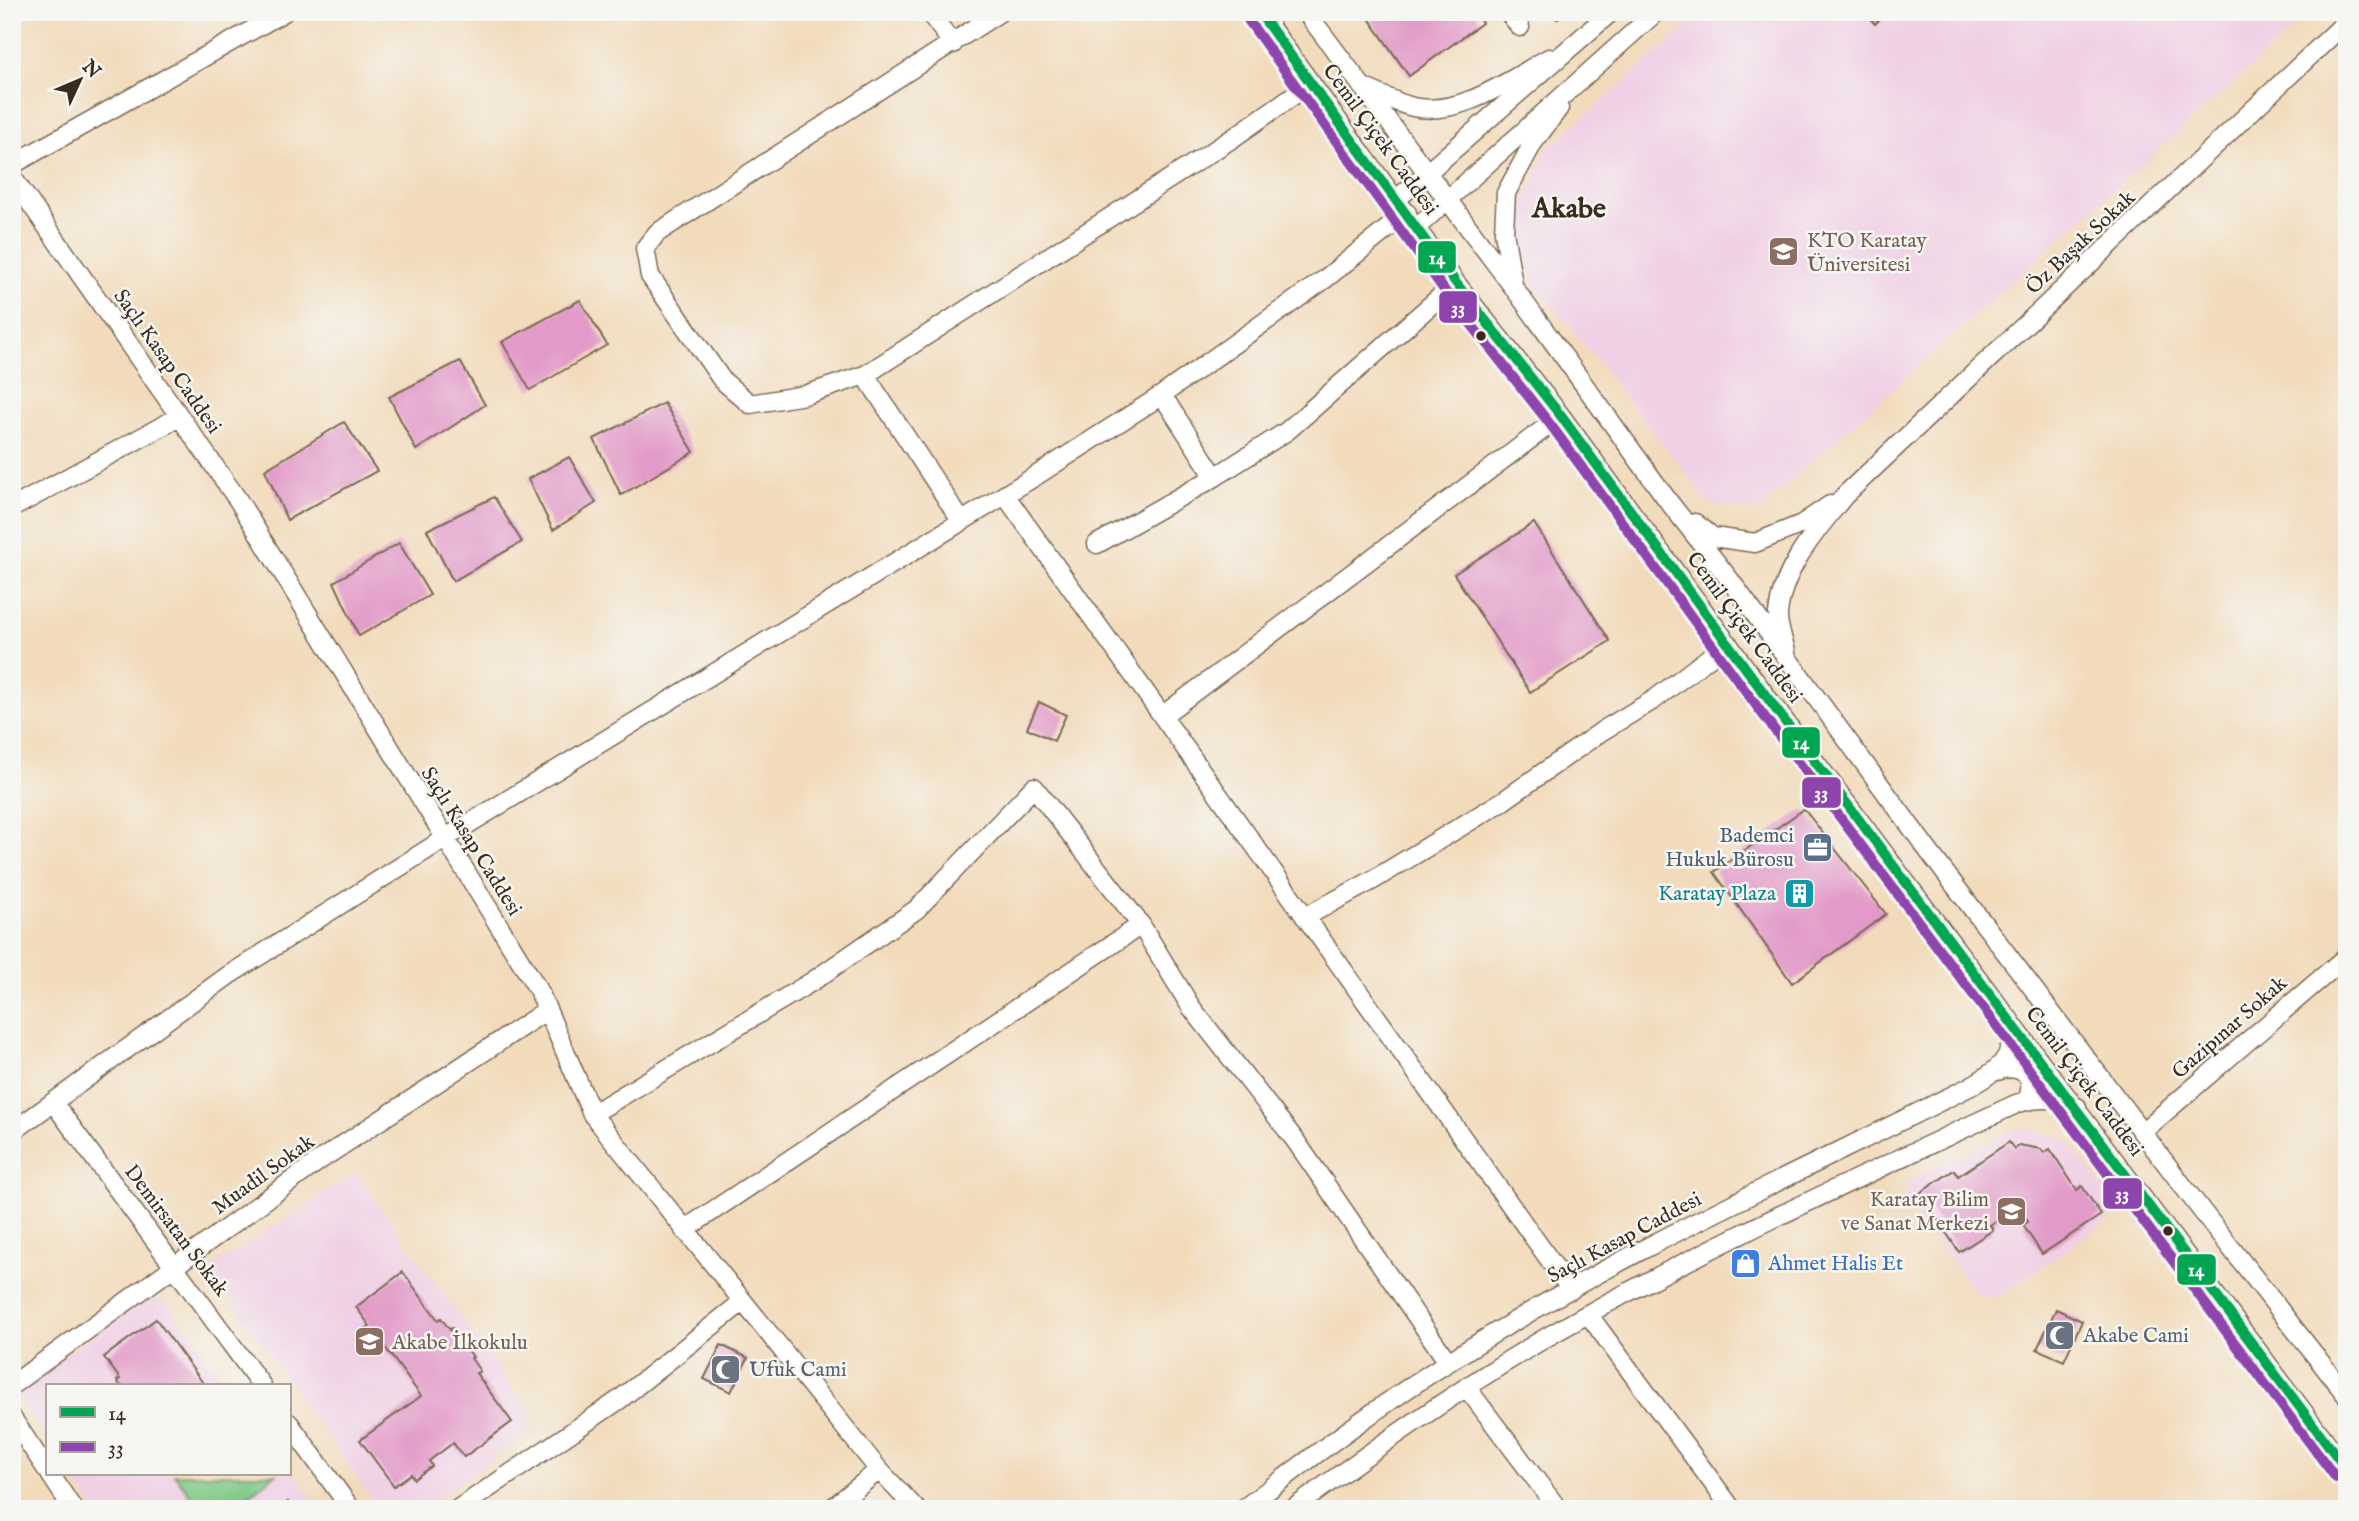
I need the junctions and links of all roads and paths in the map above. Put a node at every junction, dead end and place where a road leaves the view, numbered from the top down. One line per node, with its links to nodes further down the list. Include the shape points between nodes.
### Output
1 (284, 12): 16 (street)
2 (929, 12): 12 (street)
3 (1000, 12): 12 (street)
4 (1259, 12): 14 (street, Cemil Çiçek Caddesi)
5 (1306, 12): 15 (street, Cemil Çiçek Caddesi)
6 (1508, 12): 10 (street)
7 (1611, 12): 11 (street)
8 (1656, 12): 13 (street)
9 (2347, 21): 29 (street, Öz Başak Sokak)
10 (1520, 27)
11 (1576, 43): 15 (street, via 1471,100 1443,107 1413,107); 17 (street)
12 (953, 44): 23 (street, via 657,233 645,248 650,276 722,380 750,404 805,395)
13 (1579, 80): 19 (street); 22 (street, via 1533,143 1506,192 1504,232)
14 (1311, 83): 20 (street, Cemil Çiçek Caddesi); 23 (street)
15 (1362, 87): 17 (street, Cemil Çiçek Caddesi)
16 (12, 165)
17 (1427, 175): 19 (street, Cemil Çiçek Caddesi); 20 (street)
18 (12, 177): 25 (street, Saçlı Kasap Caddesi)
19 (1447, 198): 20 (street); 22 (street, Cemil Çiçek Caddesi)
20 (1407, 213): 21 (street, Cemil Çiçek Caddesi); 24 (street, via 1325,279)
21 (1456, 283): 26 (street, Cemil Çiçek Caddesi); 27 (street, via 1287,431)
22 (1514, 288): 30 (street, Cemil Çiçek Caddesi)
23 (865, 375): 32 (street)
24 (1162, 395): 27 (street); 28 (street)
25 (179, 416): 31 (street); 37 (street, Saçlı Kasap Caddesi, via 238,500)
26 (1561, 416): 34 (street, Cemil Çiçek Caddesi); 36 (street)
27 (1215, 477): 33 (street)
28 (1005, 495): 32 (street); 36 (street)
29 (1845, 495): 30 (street, via 1802,524 1755,543 1713,537); 35 (street, via 1788,574 1777,616)
30 (1669, 502): 35 (street, Cemil Çiçek Caddesi)
31 (12, 508)
32 (962, 522): 37 (street)
33 (1097, 544)
34 (1728, 643): 38 (street, via 1655,699 1503,801); 42 (street, Cemil Çiçek Caddesi)
35 (1789, 663): 49 (street, Cemil Çiçek Caddesi)
36 (1162, 716): 38 (street)
37 (444, 839): 41 (street, Saçlı Kasap Caddesi); 45 (street, via 229,975)
38 (1305, 917): 52 (street)
39 (1141, 925): 47 (street, via 1034,787 916,909 813,981); 50 (street); 55 (street, via 1191,1007 1295,1140)
40 (2347, 956): 49 (street, Gazipınar Sokak)
41 (547, 1010): 47 (street, Saçlı Kasap Caddesi); 51 (street, Muadil Sokak, via 320,1160)
42 (2008, 1016): 43 (street, via 2011,1045); 46 (street, Cemil Çiçek Caddesi)
43 (1997, 1071): 44 (street, via 2010,1067 2022,1071 2031,1081); 52 (street, Saçlı Kasap Caddesi)
44 (2026, 1100): 46 (street, via 2050,1098); 54 (street)
45 (53, 1102): 48 (street); 51 (street, Demirsatan Sokak)
46 (2077, 1107): 64 (street, Cemil Çiçek Caddesi)
47 (592, 1114): 50 (street, Saçlı Kasap Caddesi)
48 (12, 1132)
49 (2142, 1132): 59 (street, Cemil Çiçek Caddesi)
50 (684, 1230): 53 (street, Saçlı Kasap Caddesi)
51 (176, 1266): 56 (street, Demirsatan Sokak); 57 (street, Muadil Sokak)
52 (1571, 1290): 55 (street, Saçlı Kasap Caddesi)
53 (741, 1303): 63 (street, Saçlı Kasap Caddesi); 68 (street, via 619,1400)
54 (1588, 1314): 58 (street); 74 (street)
55 (1448, 1362): 71 (street, Saçlı Kasap Caddesi)
56 (261, 1384)
57 (12, 1385)
58 (1467, 1388): 72 (street); 73 (street)
59 (2347, 1396)
60 (12, 1418): 62 (street)
61 (290, 1424): 67 (street)
62 (46, 1469)
63 (878, 1470): 69 (street); 70 (street, Saçlı Kasap Caddesi)
64 (2347, 1470)
65 (51, 1476): 66 (street)
66 (73, 1509)
67 (351, 1509)
68 (458, 1509)
69 (831, 1509)
70 (916, 1509)
71 (1243, 1509)
72 (1293, 1509)
73 (1558, 1509)
74 (1732, 1509)

